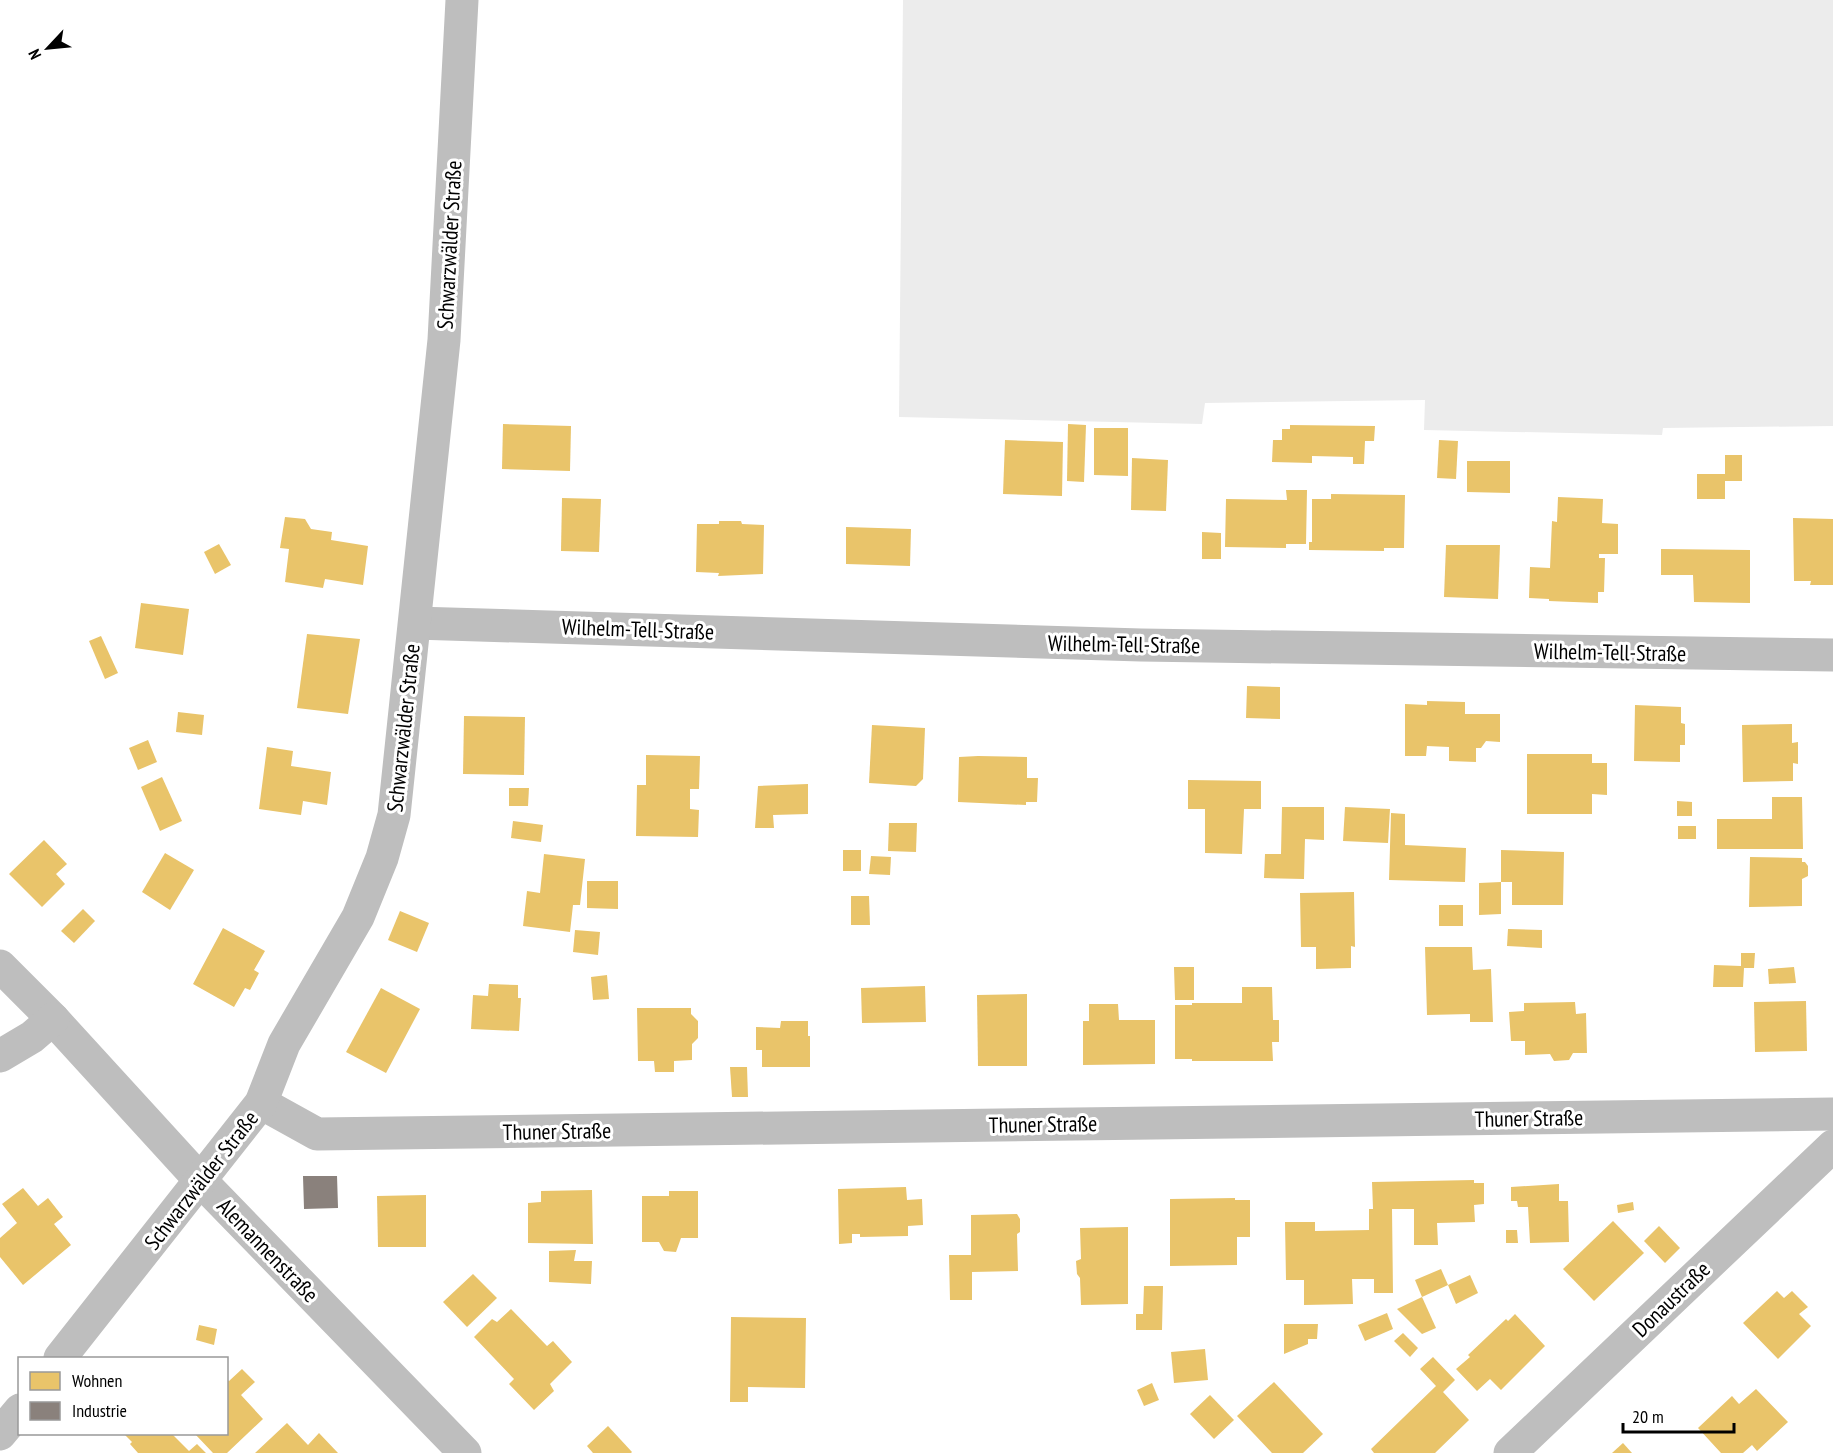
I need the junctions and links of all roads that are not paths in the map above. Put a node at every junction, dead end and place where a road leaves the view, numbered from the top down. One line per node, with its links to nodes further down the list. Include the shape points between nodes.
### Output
1 (462, 0): 2 (street, Schwarzwälder Straße, via 444,340)
2 (415, 623): 3 (street, Wilhelm-Tell-Straße, via 1141,645); 7 (street, Schwarzwälder Straße, via 394,815 382,858 358,917 284,1044)
3 (1833, 656)
4 (0, 966): 5 (street, Alemannenstraße)
5 (53, 1019): 6 (street); 10 (street, Alemannenstraße)
6 (0, 1056)
7 (261, 1103): 8 (street, Thuner Straße, via 317,1134); 10 (street, Schwarzwälder Straße)
8 (1833, 1114)
9 (1833, 1146): 15 (street, Donaustraße)
10 (201, 1181): 11 (street, Schwarzwälder Straße); 14 (street, Alemannenstraße)
11 (62, 1357)
12 (18, 1412): 13 (street)
13 (0, 1434)
14 (465, 1453)
15 (1510, 1453)

